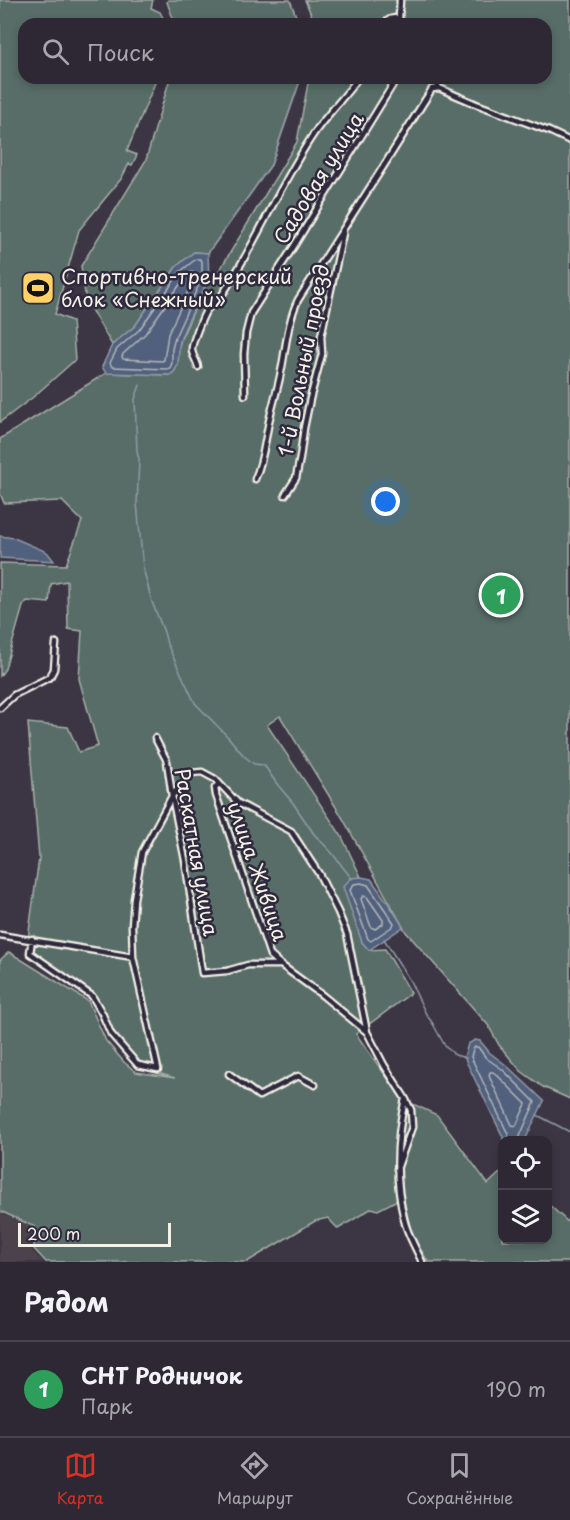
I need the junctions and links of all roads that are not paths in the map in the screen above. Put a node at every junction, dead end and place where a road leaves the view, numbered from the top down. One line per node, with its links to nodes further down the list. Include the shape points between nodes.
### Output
1 (400, 0): 3 (street)
2 (393, 18): 3 (street)
3 (399, 18)
4 (354, 84): 10 (street, via 314,134 251,249 202,318 192,349)
5 (393, 84): 11 (street, Садовая улица, via 250,313 244,354)
6 (437, 84): 7 (street)
7 (439, 88): 8 (street); 9 (street, via 432,89)
8 (570, 141)
9 (344, 229): 12 (street, via 294,309); 13 (street, 1-й Вольный проезд, via 296,478)
10 (198, 367)
11 (245, 395)
12 (255, 479)
13 (285, 495)
14 (56, 643): 15 (street, via 50,678 14,695)
15 (0, 708)
16 (155, 738): 18 (street, Раскатная улица, via 167,761)
17 (219, 783): 18 (street, via 202,772 191,773); 22 (street, улица Живица, via 216,795 270,956); 23 (street, via 238,803 291,831 319,874 347,934)
18 (172, 796): 21 (street, via 142,852 134,899); 22 (street, Раскатная улица, via 202,974 248,965)
19 (0, 935): 20 (street)
20 (32, 939): 21 (street); 21 (street, via 30,953 92,996 111,1034 138,1065 158,1069)
21 (133, 957)
22 (280, 965): 23 (street)
23 (367, 1032): 26 (street)
24 (229, 1074): 25 (street, via 259,1096 298,1076)
25 (315, 1085)
26 (405, 1098): 27 (street); 27 (street, via 411,1110 412,1127)
27 (396, 1169): 28 (street, via 404,1220)
28 (422, 1262)

